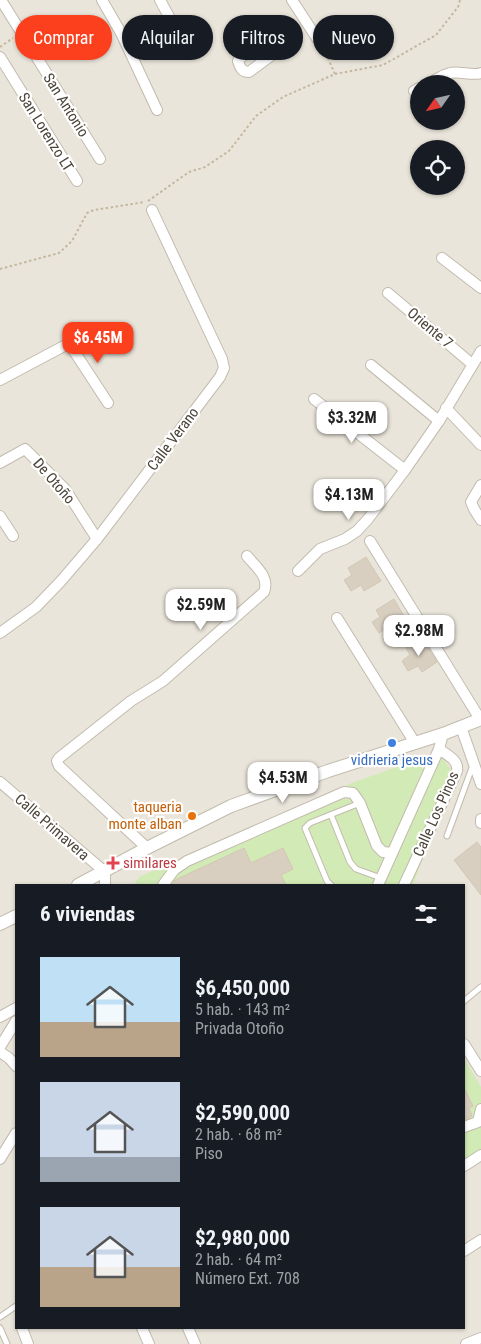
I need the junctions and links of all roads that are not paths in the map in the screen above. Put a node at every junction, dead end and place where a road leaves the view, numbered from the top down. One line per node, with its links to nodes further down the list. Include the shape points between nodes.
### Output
1 (1, 0): 14 (street, San Antonio)
2 (102, 0): 13 (street)
3 (160, 0): 5 (street)
4 (292, 0): 6 (street)
5 (168, 15)
6 (306, 21): 7 (street); 9 (street)
7 (303, 23)
8 (290, 32): 8 (street, via 291,41 249,72 240,68 240,58 282,30)
9 (313, 32)
10 (0, 57): 15 (street, San Lorenzo LT)
11 (481, 73): 12 (street)
12 (445, 75)
13 (157, 110)
14 (100, 159)
15 (77, 181)
16 (150, 206): 35 (street, Calle Verano, via 224,368)
17 (442, 258): 18 (street)
18 (481, 288)
19 (388, 293): 21 (street, Oriente 7)
20 (481, 351): 21 (street)
21 (472, 364): 26 (street)
22 (371, 365): 27 (street)
23 (0, 380): 25 (street, via 68,346)
24 (314, 399): 30 (street)
25 (108, 404)
26 (446, 408): 27 (street); 28 (street)
27 (439, 421): 30 (street)
28 (481, 445)
29 (0, 463): 35 (street, De Otoño, via 25,449 65,490)
30 (405, 470): 38 (street, via 357,531 320,549)
31 (481, 485): 33 (street, via 471,502)
32 (0, 516): 34 (street)
33 (481, 520)
34 (13, 536)
35 (96, 539): 40 (street, Calle Verano, via 36,607)
36 (370, 541): 41 (street)
37 (247, 556): 52 (street, via 265,577 264,592 163,681 131,701 57,761)
38 (298, 571)
39 (337, 618): 44 (street)
40 (0, 633)
41 (481, 719): 42 (street)
42 (461, 727): 43 (street); 46 (street)
43 (443, 734): 44 (street); 45 (street)
44 (415, 743): 52 (street, via 231,806)
45 (439, 749): 53 (street); 60 (street, Calle Los Pinos, via 455,760 457,771)
46 (473, 765): 48 (street); 51 (lane)
47 (0, 782): 54 (street, Calle Primavera)
48 (481, 784)
49 (360, 803): 50 (lane); 53 (street, via 377,846 383,852); 58 (street, via 353,793 344,792 187,861 174,870)
50 (330, 815): 55 (lane, via 350,862); 59 (lane, via 305,828)
51 (447, 836)
52 (147, 848): 54 (street)
53 (392, 853): 55 (street)
54 (105, 872): 56 (street); 57 (street)
55 (380, 882)
56 (80, 884)
57 (105, 884)
58 (164, 884)
59 (330, 884)
60 (404, 884)
61 (15, 916): 62 (street)
62 (0, 924)
63 (481, 987): 64 (lane)
64 (465, 1000)
65 (15, 1009): 66 (street)
66 (0, 1017)
67 (15, 1023): 69 (street)
68 (465, 1046): 72 (street)
69 (0, 1047)
70 (0, 1052): 71 (street)
71 (15, 1065)
72 (481, 1071)
73 (481, 1109): 74 (street, via 478,1122)
74 (465, 1126)
75 (15, 1135): 77 (street)
76 (481, 1156): 78 (street)
77 (0, 1159)
78 (465, 1165)
79 (481, 1240): 80 (street)
80 (465, 1250)
81 (15, 1307): 82 (lane)
82 (0, 1317)
83 (0, 1328): 88 (lane)
84 (22, 1329): 89 (street)
85 (142, 1329): 90 (street)
86 (188, 1329): 91 (street)
87 (481, 1338): 92 (street)
88 (6, 1344)
89 (28, 1344)
90 (149, 1344)
91 (195, 1344)
92 (466, 1344)

